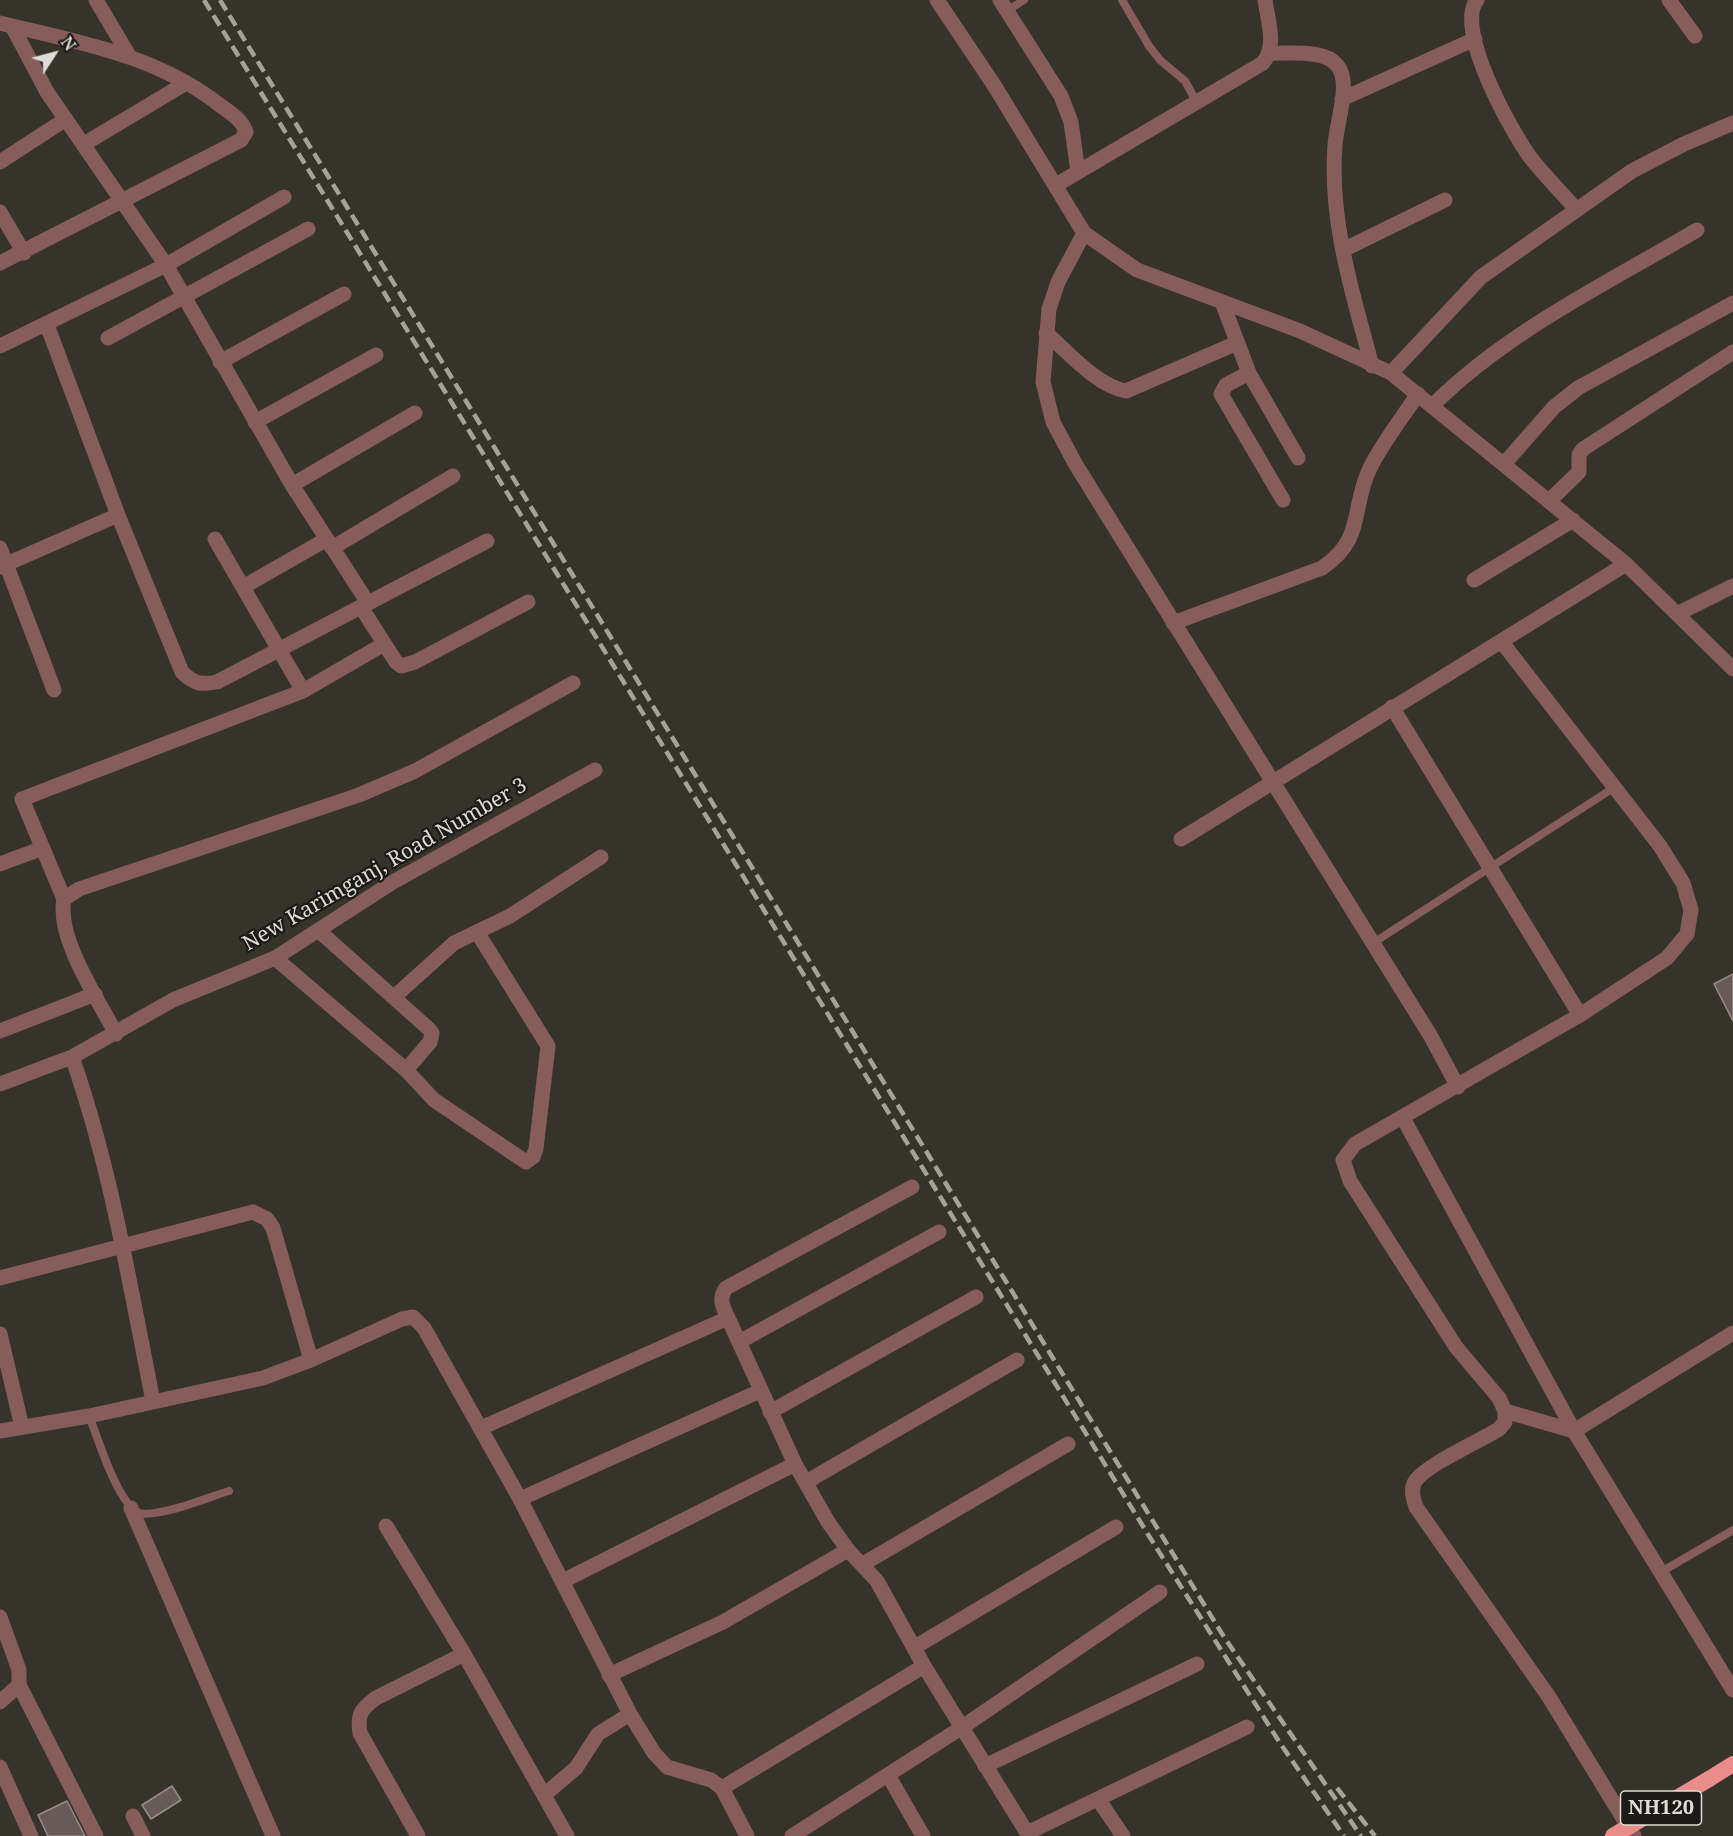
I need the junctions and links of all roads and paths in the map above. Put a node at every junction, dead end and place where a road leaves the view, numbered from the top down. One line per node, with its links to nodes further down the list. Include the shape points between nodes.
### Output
1 (96, 0): 13 (street)
2 (937, 0): 22 (street)
3 (1024, 0): 8 (lane)
4 (1122, 0): 16 (lane, via 1149,46 1185,81)
5 (1265, 0): 12 (street)
6 (1669, 0): 10 (street)
7 (1473, 2): 11 (street)
8 (1003, 5): 21 (street, via 1060,96 1071,122)
9 (6, 25): 13 (street); 17 (street)
10 (1695, 36)
11 (1475, 39): 15 (street); 26 (street, via 1510,127 1531,158)
12 (1271, 53): 15 (street, via 1329,58 1342,72); 16 (street, via 1249,74)
13 (128, 54): 14 (street)
14 (186, 83): 19 (street); 24 (street, via 240,121 244,136)
15 (1342, 99): 31 (street, via 1335,145 1335,194)
16 (1197, 104): 21 (street)
17 (66, 119): 19 (street); 20 (street)
18 (1733, 123): 26 (street, via 1632,171)
19 (84, 144): 24 (street)
20 (0, 162)
21 (1078, 172): 22 (street)
22 (1056, 185): 30 (street)
23 (284, 197): 34 (street)
24 (124, 200): 32 (street); 34 (street)
25 (1445, 200): 31 (street)
26 (1576, 209): 49 (street, via 1481,277)
27 (0, 212): 32 (street)
28 (308, 229): 36 (street)
29 (1697, 230): 51 (street, via 1485,358)
30 (1084, 233): 37 (street, via 1137,270); 40 (street, via 1058,282)
31 (1343, 250): 47 (street)
32 (24, 253): 33 (street)
33 (0, 263)
34 (166, 265): 36 (street); 39 (street)
35 (344, 294): 46 (street)
36 (183, 298): 41 (street); 46 (street)
37 (1222, 302): 42 (street); 47 (street, via 1300,331)
38 (1733, 303): 55 (street, via 1578,388 1554,407)
39 (47, 325): 43 (street); 60 (street)
40 (1046, 333): 42 (street, via 1093,373 1126,392); 74 (street, via 1042,382 1053,422)
41 (108, 338)
42 (1237, 342): 48 (street)
43 (0, 346)
44 (1733, 352): 59 (street, via 1583,449 1578,472)
45 (376, 355): 53 (street)
46 (220, 362): 53 (street)
47 (1372, 366): 49 (street)
48 (1249, 373): 54 (street); 58 (street, via 1226,385 1221,394)
49 (1391, 373): 50 (street)
50 (1418, 394): 51 (street); 74 (street, via 1370,468 1349,543 1338,556 1322,568)
51 (1432, 406): 55 (street)
52 (415, 413): 57 (street)
53 (255, 422): 57 (street)
54 (1298, 458)
55 (1504, 464): 59 (street)
56 (453, 476): 64 (street)
57 (292, 485): 64 (street)
58 (1283, 500)
59 (1549, 501): 61 (street)
60 (118, 515): 67 (street); 77 (street, via 182,672 192,682 217,682)
61 (1573, 520): 66 (street); 68 (street)
62 (215, 539): 70 (street)
63 (487, 541): 72 (street)
64 (330, 543): 70 (street); 72 (street)
65 (0, 548): 67 (street)
66 (1626, 564): 73 (street); 75 (street)
67 (3, 566): 80 (street)
68 (1474, 580)
69 (1733, 586): 73 (street)
70 (243, 588): 77 (street)
71 (528, 602): 76 (street, via 407,666 396,662)
72 (365, 605): 76 (street); 77 (street)
73 (1678, 613): 78 (street)
74 (1173, 623): 84 (street)
75 (1502, 640): 82 (street); 85 (street)
76 (384, 644): 81 (street)
77 (279, 649): 81 (street)
78 (1733, 669)
79 (573, 683): 91 (street, via 415,771 359,795 79,889)
80 (54, 690)
81 (303, 691): 87 (street, via 22,799)
82 (1392, 707): 84 (street); 90 (street)
83 (595, 770): 92 (street, New Karimganj, Road Number 3, via 393,882)
84 (1272, 784): 86 (street); 94 (street)
85 (1615, 787): 90 (lane); 98 (street, via 1683,883 1691,910 1686,934 1666,958)
86 (1181, 839)
87 (43, 848): 89 (street); 91 (street)
88 (601, 857): 93 (street, via 510,916)
89 (0, 864)
90 (1490, 867): 94 (lane); 98 (street)
91 (64, 900): 96 (street, via 61,913 69,940)
92 (320, 931): 95 (street, New Karimganj, Road Number 3); 97 (street)
93 (477, 932): 97 (street, via 454,943); 102 (street, via 548,1046 533,1156 521,1162 434,1100)
94 (1373, 943): 104 (street)
95 (275, 958): 100 (street, New Karimganj, Road Number 3, via 173,1000); 102 (street)
96 (95, 994): 99 (street); 100 (street)
97 (394, 997): 102 (street, via 432,1033 430,1042)
98 (1580, 1015): 104 (street)
99 (0, 1031)
100 (116, 1034): 101 (street, New Karimganj, Road Number 3)
101 (72, 1057): 103 (street, New Karimganj, Road Number 3); 108 (street, via 87,1102)
102 (406, 1070)
103 (0, 1084)
104 (1458, 1087): 105 (street)
105 (1403, 1118): 119 (street, via 1355,1144 1343,1160 1344,1169 1456,1347 1499,1398); 125 (street)
106 (912, 1187): 111 (street, via 726,1288 721,1301)
107 (939, 1232): 114 (street)
108 (122, 1247): 109 (street); 115 (street, via 253,1212 261,1214 273,1228); 118 (street)
109 (0, 1278)
110 (976, 1298): 120 (street)
111 (728, 1318): 114 (street); 123 (street)
112 (1733, 1333): 125 (street)
113 (0, 1334): 122 (street)
114 (739, 1342): 117 (street)
115 (311, 1360): 118 (street, via 263,1378); 123 (street, via 413,1317)
116 (1017, 1360): 128 (street)
117 (760, 1391): 120 (street); 130 (street)
118 (153, 1401): 121 (street)
119 (1505, 1411): 125 (street); 172 (street, via 1505,1422 1499,1429 1426,1471 1415,1481 1412,1495 1416,1507 1549,1697)
120 (770, 1412): 127 (street)
121 (90, 1416): 122 (street); 131 (lane, via 121,1495)
122 (22, 1427): 124 (street)
123 (481, 1428): 130 (street)
124 (0, 1431)
125 (1574, 1431): 137 (street)
126 (1068, 1444): 136 (street)
127 (795, 1464): 128 (street); 138 (street)
128 (806, 1482): 135 (street)
129 (229, 1491): 131 (lane, via 154,1513)
130 (520, 1499): 138 (street)
131 (131, 1508): 164 (street)
132 (386, 1526): 142 (street)
133 (1116, 1527): 141 (street)
134 (1733, 1530): 137 (lane)
135 (848, 1550): 136 (street); 145 (street, via 723,1622)
136 (863, 1564): 141 (street)
137 (1661, 1572): 147 (street)
138 (563, 1581): 145 (street)
139 (1160, 1593): 151 (street)
140 (0, 1617): 146 (street, via 19,1670)
141 (915, 1647): 144 (street)
142 (464, 1654): 157 (street); 165 (street, via 376,1698 363,1708 358,1719 360,1733)
143 (1197, 1664): 153 (street)
144 (924, 1666): 151 (street); 156 (street)
145 (609, 1675): 149 (street)
146 (19, 1685): 148 (street); 162 (street)
147 (1733, 1690)
148 (0, 1702)
149 (630, 1714): 156 (street, via 654,1754 667,1767 711,1780); 157 (street, via 598,1734 576,1768)
150 (1247, 1727): 158 (street)
151 (961, 1728): 153 (street); 155 (street)
152 (1733, 1764): 171 (highway, NH120, bridge)
153 (985, 1766): 160 (street)
154 (0, 1767): 161 (street)
155 (888, 1774): 168 (street); 169 (street)
156 (722, 1788): 167 (street)
157 (544, 1795): 166 (street)
158 (1098, 1799): 160 (street); 170 (street)
159 (133, 1816): 163 (street)
160 (1028, 1835)
161 (31, 1836)
162 (96, 1836)
163 (142, 1836)
164 (273, 1836)
165 (418, 1836)
166 (567, 1836)
167 (747, 1836)
168 (792, 1836)
169 (923, 1836)
170 (1123, 1836)
171 (1613, 1836)
172 (1634, 1836)

